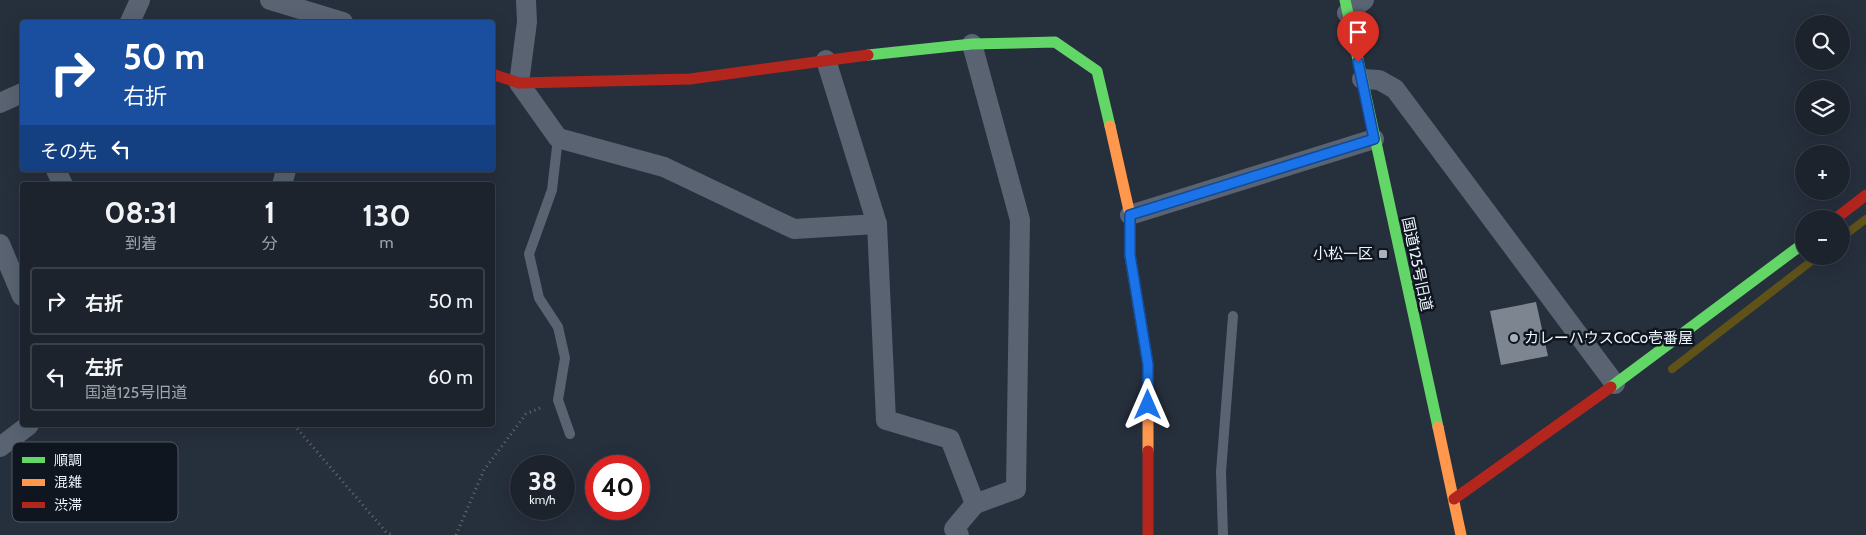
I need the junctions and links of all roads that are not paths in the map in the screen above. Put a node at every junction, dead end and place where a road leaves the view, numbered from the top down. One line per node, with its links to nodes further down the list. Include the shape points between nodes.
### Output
1 (140, 0): 7 (street)
2 (270, 0): 6 (street)
3 (526, 0): 12 (street, via 527,22)
4 (1364, 0): 5 (street)
5 (1346, 6): 11 (street, 国道125号旧道)
6 (323, 19)
7 (131, 20)
8 (972, 44): 9 (street); 19 (street, via 1055,42 1097,71); 30 (street, via 1020,220 1016,489)
9 (826, 60): 12 (street, via 690,79); 20 (street)
10 (495, 75): 12 (street)
11 (1362, 79): 16 (street, 国道125号旧道); 25 (street, via 1379,80 1395,88)
12 (520, 83): 15 (street)
13 (20, 96): 14 (street)
14 (0, 103)
15 (558, 138): 20 (street, via 664,166 794,229); 27 (lane, via 552,190 529,254 539,298 558,327 566,358 558,400)
16 (1374, 139): 19 (street); 29 (street, 国道125号旧道)
17 (1866, 194): 18 (street)
18 (1846, 210)
19 (1130, 215): 33 (street, via 1130,255 1148,365)
20 (877, 224): 30 (street, via 886,420 950,439)
21 (0, 244): 23 (street)
22 (1795, 250): 25 (street)
23 (20, 291)
24 (1233, 316): 34 (lane, via 1221,472)
25 (1615, 384): 29 (street)
26 (26, 427): 28 (street)
27 (570, 434)
28 (0, 447)
29 (1454, 500): 31 (street, 国道125号旧道)
30 (975, 504): 32 (street, via 954,529)
31 (1456, 532)
32 (959, 535)
33 (1148, 535)
34 (1223, 535)

